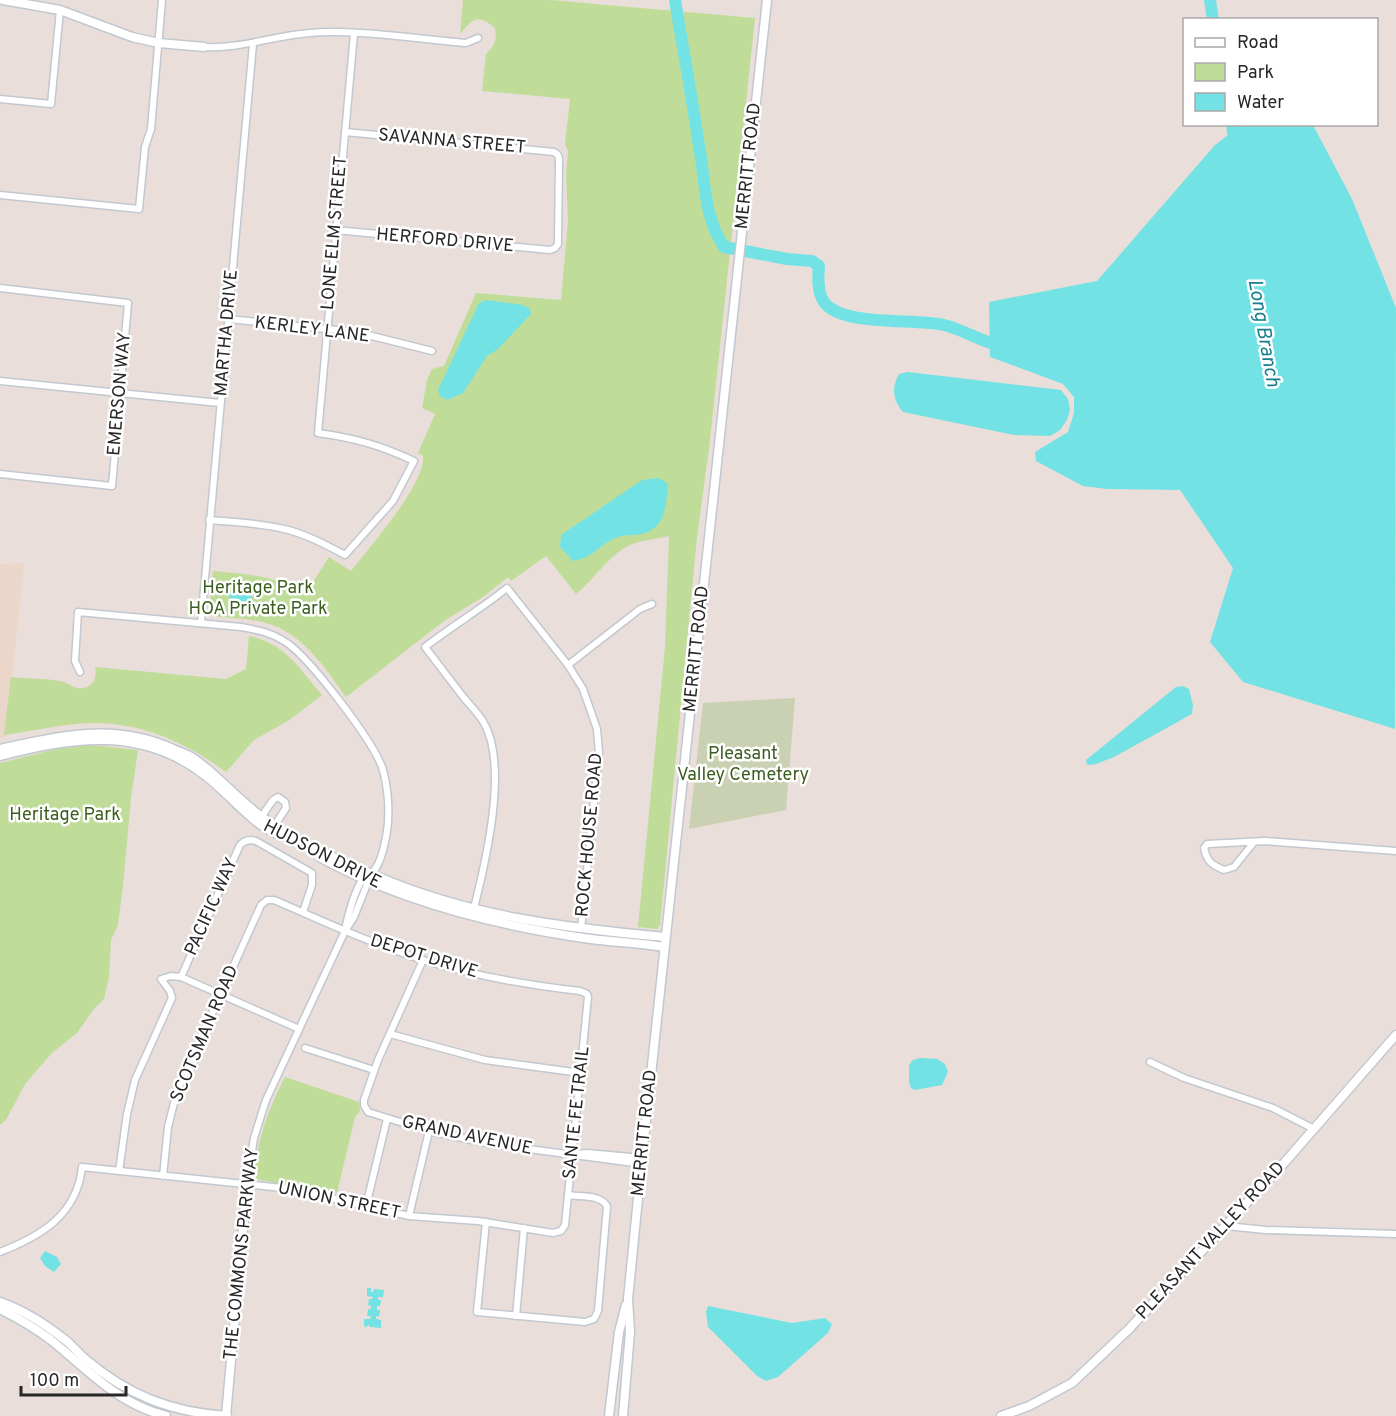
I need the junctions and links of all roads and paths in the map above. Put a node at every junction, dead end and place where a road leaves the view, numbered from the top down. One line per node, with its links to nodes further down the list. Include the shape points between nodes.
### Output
1 (5, 0): 4 (street)
2 (162, 0): 7 (street)
3 (767, 0): 40 (street, MERRITT ROAD)
4 (60, 10): 7 (street); 10 (street, via 51,104)
5 (354, 34): 6 (street, via 466,43); 8 (street, via 308,33); 11 (street, LONE ELM STREET)
6 (478, 38)
7 (159, 43): 9 (street); 12 (street, via 139,209)
8 (253, 44): 9 (street); 16 (street, MARTHA DRIVE)
9 (204, 47)
10 (0, 99)
11 (345, 132): 13 (street, LONE ELM STREET); 14 (street, SAVANNA STREET, via 554,152 558,155)
12 (0, 195)
13 (335, 230): 14 (street, HERFORD DRIVE); 17 (street, LONE ELM STREET)
14 (555, 248)
15 (0, 288): 20 (street, EMERSON WAY, via 129,303)
16 (228, 319): 17 (street, KERLEY LANE); 21 (street, MARTHA DRIVE)
17 (326, 329): 18 (street, KERLEY LANE, via 356,332); 23 (street, LONE ELM STREET, via 318,433 353,438 414,461 393,501 345,555 285,529)
18 (432, 351)
19 (0, 381): 20 (street)
20 (121, 394): 21 (street); 22 (street, EMERSON WAY, via 112,486)
21 (220, 403): 23 (street, MARTHA DRIVE)
22 (0, 474)
23 (209, 520): 25 (street, MARTHA DRIVE)
24 (652, 604): 26 (street, via 640,609)
25 (201, 623): 27 (street, THE COMMONS PARKWAY, via 78,612 75,661); 34 (street, THE COMMONS PARKWAY, via 267,631 286,642 307,661 371,745 382,768 388,796 387,830 380,856)
26 (568, 665): 37 (street, ROCK HOUSE ROAD, via 507,588 425,647 484,724 496,770 486,863); 38 (street, ROCK HOUSE ROAD, via 591,710 599,753)
27 (80, 672)
28 (0, 749): 30 (street, HUDSON DRIVE, via 82,732 140,737 192,757 220,779)
29 (0, 756): 30 (street, HUDSON DRIVE, via 94,739 151,747 193,766)
30 (259, 820): 31 (street, HUDSON DRIVE); 31 (street, via 278,797 285,802 285,808)
31 (273, 828): 34 (street, HUDSON DRIVE)
32 (1254, 842): 32 (street, via 1234,867 1224,870 1207,860 1204,848 1208,844); 33 (street)
33 (1396, 851)
34 (368, 878): 37 (street, HUDSON DRIVE, via 439,906); 39 (street, THE COMMONS PARKWAY, via 348,915)
35 (267, 900): 36 (street, DEPOT DRIVE); 43 (street, SCOTSMAN ROAD, via 261,905)
36 (303, 912): 39 (street, DEPOT DRIVE); 42 (street, PACIFIC WAY, via 312,873 248,840 240,845)
37 (473, 913): 38 (street, HUDSON DRIVE); 40 (street, HUDSON DRIVE, via 592,939)
38 (581, 929): 40 (street, HUDSON DRIVE)
39 (345, 931): 41 (street, DEPOT DRIVE); 45 (street, THE COMMONS PARKWAY)
40 (664, 942): 56 (street, MERRITT ROAD)
41 (423, 960): 44 (street, DEPOT DRIVE, via 504,980); 46 (street)
42 (181, 977): 43 (street); 57 (street, via 161,979 170,991 171,1002 135,1080)
43 (221, 994): 45 (street); 58 (street, SCOTSMAN ROAD, via 177,1091 168,1127)
44 (586, 994): 51 (street, SANTE FE TRAIL, via 589,1002)
45 (299, 1029): 59 (street, THE COMMONS PARKWAY, via 266,1100 254,1138)
46 (390, 1034): 50 (street); 51 (street, via 485,1060)
47 (1396, 1035): 53 (street, PLEASANT VALLEY ROAD)
48 (305, 1048): 50 (street)
49 (1150, 1062): 53 (street, via 1184,1078 1274,1108)
50 (374, 1070): 52 (street, GRAND AVENUE, via 365,1109)
51 (581, 1073): 55 (street, SANTE FE TRAIL)
52 (387, 1119): 54 (street, GRAND AVENUE); 61 (street)
53 (1314, 1129): 64 (street, PLEASANT VALLEY ROAD)
54 (429, 1131): 55 (street, GRAND AVENUE, via 491,1144); 62 (street)
55 (573, 1154): 56 (street, GRAND AVENUE); 60 (street, SANTE FE TRAIL)
56 (642, 1161): 69 (street, MERRITT ROAD)
57 (119, 1171): 58 (street, UNION STREET); 68 (street, UNION STREET, via 82,1167 77,1189 55,1221 30,1240)
58 (163, 1176): 59 (street, UNION STREET)
59 (247, 1184): 61 (street, UNION STREET, via 320,1194); 74 (street, THE COMMONS PARKWAY)
60 (568, 1195): 66 (street, SANTE FE TRAIL); 72 (street, via 598,1198 607,1206 596,1315 585,1322)
61 (366, 1206): 62 (street, UNION STREET)
62 (409, 1216): 63 (street, UNION STREET)
63 (486, 1222): 65 (street, UNION STREET); 72 (street, via 477,1312)
64 (1226, 1226): 67 (street); 77 (street, PLEASANT VALLEY ROAD, via 1072,1383)
65 (524, 1228): 66 (street, UNION STREET); 72 (street)
66 (561, 1231)
67 (1396, 1234)
68 (0, 1252)
69 (628, 1299): 75 (street, MERRITT ROAD, via 619,1332); 76 (street, MERRITT ROAD, via 630,1332)
70 (0, 1302): 74 (street, via 25,1312 113,1380 139,1395 186,1412)
71 (0, 1309): 73 (street, via 52,1341 131,1404)
72 (516, 1316)
73 (166, 1416)
74 (226, 1416)
75 (609, 1416)
76 (623, 1416)
77 (1001, 1416)

